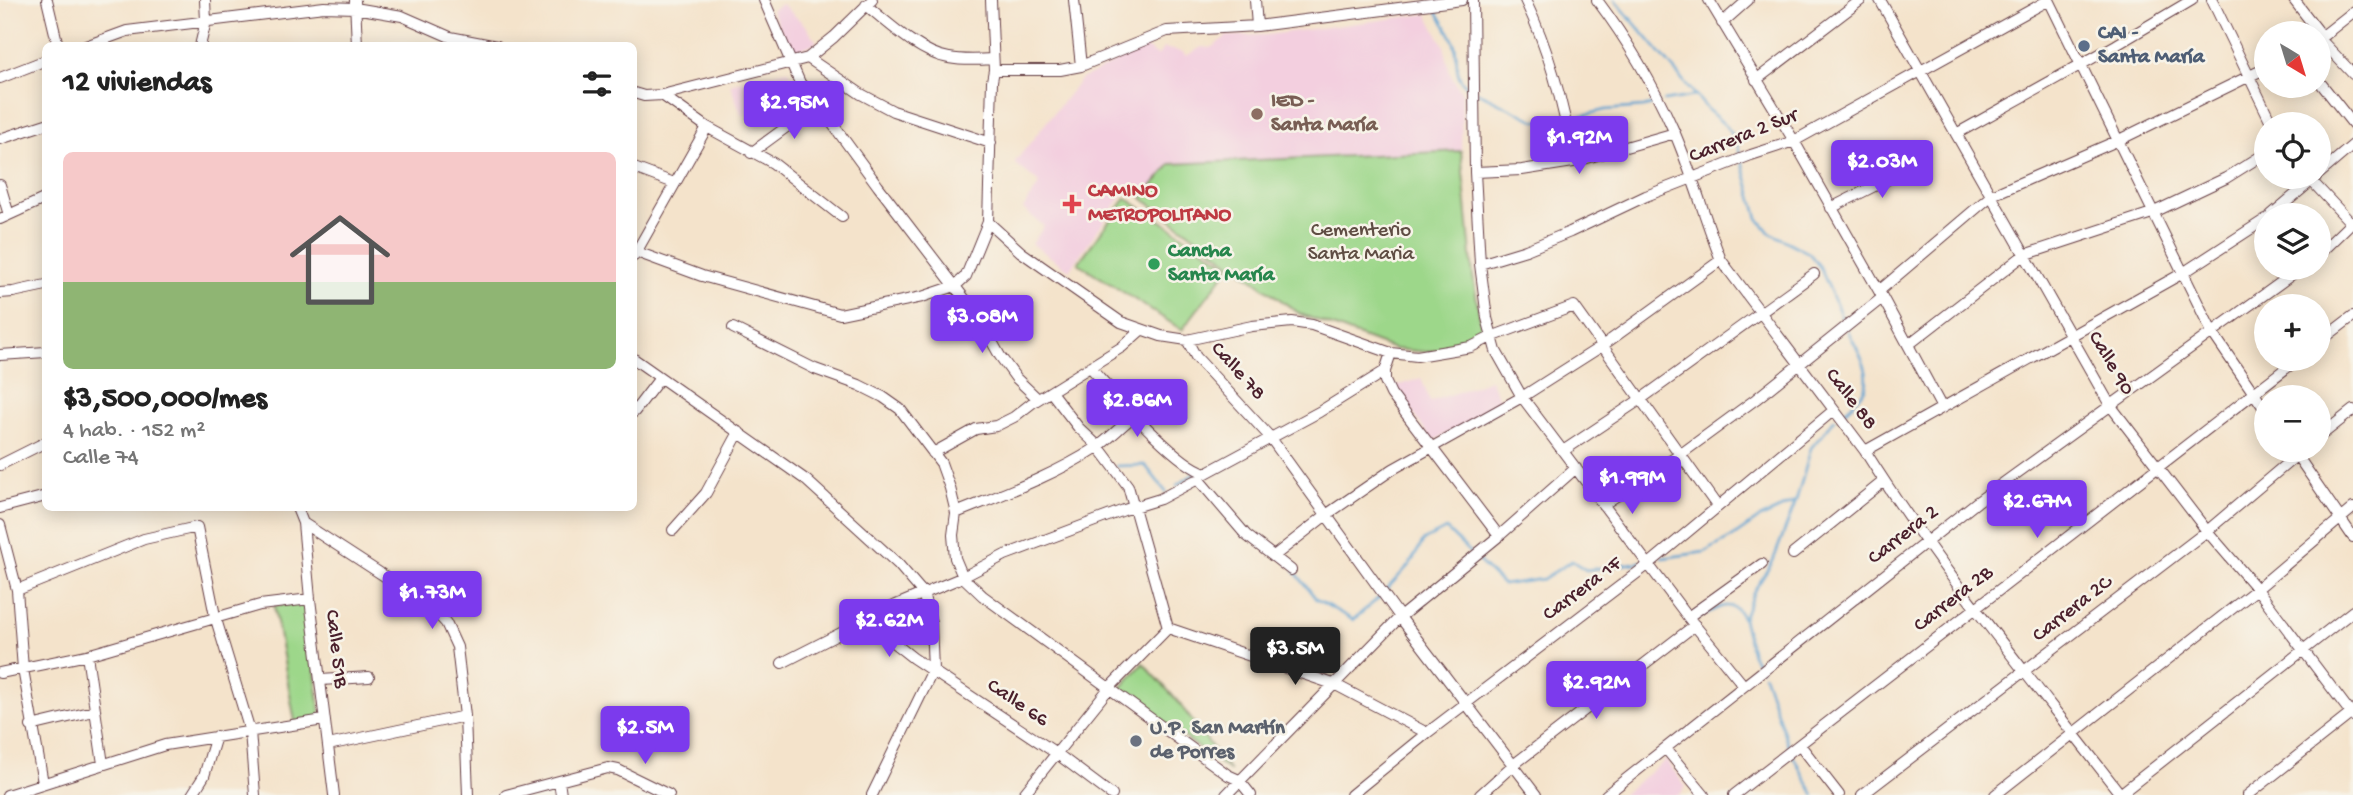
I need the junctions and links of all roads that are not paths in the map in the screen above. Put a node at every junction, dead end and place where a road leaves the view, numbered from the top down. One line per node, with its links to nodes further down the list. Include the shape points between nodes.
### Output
1 (47, 0): 28 (street)
2 (205, 0): 23 (street)
3 (764, 0): 36 (street)
4 (992, 0): 38 (street)
5 (1074, 0): 39 (street)
6 (1255, 0): 26 (street)
7 (1462, 0): 19 (street)
8 (1473, 0): 67 (street)
9 (1525, 0): 63 (street, via 1545,48)
10 (1597, 0): 54 (street, Calle 88, via 1643,69)
11 (1709, 0): 25 (street)
12 (1748, 0): 25 (street)
13 (1861, 0): 45 (street)
14 (1880, 0): 40 (street, Calle 90)
15 (2049, 0): 37 (street); 40 (street, Carrera 2 Sur)
16 (2192, 0): 37 (street)
17 (2212, 0): 44 (street)
18 (2294, 0): 24 (street)
19 (1440, 1): 26 (street)
20 (869, 2): 34 (street); 38 (street, via 919,45 946,58)
21 (355, 4): 23 (street); 31 (street); 32 (street)
22 (2353, 12): 27 (street)
23 (206, 21): 29 (street, via 127,31); 30 (street)
24 (2308, 21)
25 (1722, 23): 45 (street)
26 (1257, 26): 39 (street, via 1167,31)
27 (2331, 29)
28 (57, 42)
29 (97, 42)
30 (201, 42)
31 (357, 42)
32 (476, 42)
33 (2331, 50): 41 (street)
34 (808, 58): 36 (street); 59 (street, via 893,111)
35 (42, 62): 43 (street)
36 (789, 62): 47 (street); 49 (street)
37 (2081, 64): 55 (street); 57 (street)
38 (994, 65): 39 (street, via 1060,70); 59 (street)
39 (1081, 66)
40 (1921, 69): 55 (street, Calle 90); 58 (street, Carrera 2 Sur)
41 (2353, 74)
42 (2254, 75): 44 (street)
43 (0, 78)
44 (2248, 78): 50 (street); 57 (street)
45 (1756, 80): 58 (street)
46 (637, 94): 47 (street)
47 (662, 95): 53 (street)
48 (2331, 96): 51 (street)
49 (818, 104): 61 (street); 93 (street)
50 (2266, 112)
51 (2353, 124)
52 (42, 125): 56 (street)
53 (707, 127): 61 (street); 69 (street)
54 (1675, 133): 63 (street); 68 (street, Calle 88)
55 (1956, 134): 73 (street, Calle 90)
56 (0, 139)
57 (2119, 140): 73 (street); 77 (street)
58 (1794, 141): 68 (street, Carrera 2 Sur); 76 (street)
59 (991, 143): 80 (street)
60 (2353, 145): 64 (street)
61 (751, 153): 79 (street, via 773,163)
62 (2254, 160): 77 (street)
63 (1573, 162): 67 (street)
64 (2331, 163)
65 (1918, 164): 76 (street)
66 (637, 169): 69 (street)
67 (1475, 172): 88 (street)
68 (1692, 178): 87 (street, Calle 88); 88 (street, Carrera 2 Sur, via 1537,246)
69 (674, 183): 84 (street)
70 (0, 185): 78 (street)
71 (2300, 189): 75 (street)
72 (2323, 189): 81 (street)
73 (1992, 195): 86 (street, Calle 90); 95 (street)
74 (42, 200): 78 (street)
75 (2284, 203)
76 (1831, 208): 95 (street)
77 (2152, 213): 86 (street); 90 (street)
78 (5, 217)
79 (842, 218)
80 (988, 222): 93 (street, via 966,276); 99 (street, Calle 78, via 1021,252 1121,322)
81 (2352, 222): 83 (street)
82 (2254, 227): 90 (street)
83 (2331, 242)
84 (637, 248)
85 (637, 254): 93 (street, via 840,314)
86 (2024, 255): 102 (street, Calle 90); 105 (street)
87 (1721, 260): 96 (street, Calle 88); 106 (street)
88 (1479, 264): 103 (street)
89 (1814, 274): 96 (street)
90 (2183, 274): 100 (street); 102 (street)
91 (2284, 280): 100 (street, Carrera 2)
92 (42, 286): 94 (street)
93 (956, 286): 122 (street, via 1000,356)
94 (0, 293)
95 (1881, 294): 105 (street); 113 (street)
96 (1759, 313): 113 (street, Calle 88); 123 (street)
97 (2353, 316): 101 (street)
98 (733, 328): 138 (street, via 883,397 907,418)
99 (1141, 330): 104 (street, Calle 78); 114 (street)
100 (2212, 332): 120 (street); 124 (street, Carrera 2)
101 (2331, 333)
102 (2071, 336): 124 (street, Calle 90); 126 (street)
103 (1491, 337): 106 (street, via 1574,306); 107 (street); 112 (street)
104 (1187, 340): 109 (street, via 1292,322); 132 (street, Calle 78, via 1196,357)
105 (1908, 345): 126 (street)
106 (1602, 346): 121 (street); 123 (street)
107 (1471, 348): 109 (street, via 1417,356); 112 (street)
108 (42, 352): 110 (street)
109 (1391, 353): 115 (street)
110 (0, 355)
111 (637, 361): 117 (street)
112 (1500, 361): 121 (street)
113 (1799, 365): 128 (street, Calle 88); 139 (street)
114 (1091, 368): 119 (street); 129 (street)
115 (1384, 371): 132 (street); 135 (street, via 1391,394)
116 (2282, 371): 118 (street, Carrera 2B)
117 (660, 378): 125 (street); 131 (street)
118 (2264, 385)
119 (1051, 392): 122 (street); 134 (street)
120 (2254, 393): 143 (street, Carrera 2B)
121 (1522, 397): 135 (street); 136 (street)
122 (1038, 399): 138 (street, via 1004,422 976,429)
123 (1641, 400): 136 (street); 139 (street)
124 (2110, 405): 143 (street, Calle 90); 163 (street, Carrera 2)
125 (637, 408)
126 (1942, 408): 137 (street)
127 (2353, 410): 130 (street)
128 (1837, 414): 137 (street, Calle 88); 150 (street, Carrera 1F)
129 (1134, 416): 134 (street); 145 (street)
130 (2331, 427)
131 (739, 432): 159 (street, via 706,494); 172 (street, via 806,480)
132 (1270, 437): 145 (street); 155 (street, Calle 78)
133 (42, 444): 142 (street)
134 (1098, 446): 149 (street, via 1128,486); 154 (street, via 1026,485)
135 (1430, 446): 155 (street); 161 (street)
136 (1563, 451): 144 (street)
137 (1865, 451): 146 (street, Calle 88)
138 (933, 453): 154 (street, via 946,475)
139 (1681, 454): 148 (street); 150 (street)
140 (2285, 462): 160 (street, Carrera 2C)
141 (2304, 462): 156 (street)
142 (0, 465)
143 (2159, 466): 160 (street, Calle 90); 174 (street, Carrera 2B)
144 (1576, 468): 148 (street); 161 (street)
145 (1203, 477): 149 (street); 164 (street, via 1247,535)
146 (1884, 481): 163 (street, Calle 88); 165 (street)
147 (42, 497): 151 (street)
148 (1604, 504): 166 (street)
149 (1135, 506): 169 (street, via 1035,543); 180 (street)
150 (1717, 506): 166 (street, Carrera 1F)
151 (0, 508)
152 (2353, 508): 156 (street)
153 (299, 511): 157 (street, Calle 51B)
154 (956, 513): 169 (street, via 955,558)
155 (1326, 515): 164 (street); 177 (street, Calle 78)
156 (2339, 519): 162 (street); 170 (street)
157 (303, 523): 173 (street, Calle 51B); 196 (street, via 429,605 446,623 457,647)
158 (0, 525): 171 (street)
159 (673, 530)
160 (2207, 531): 170 (street, Calle 90); 186 (street, Carrera 2C)
161 (1499, 536): 177 (street)
162 (2353, 537)
163 (1928, 542): 174 (street, Calle 88); 191 (street, Carrera 2)
164 (1276, 554): 168 (street)
165 (1793, 554)
166 (1649, 564): 179 (street); 193 (street, Carrera 1F)
167 (1762, 564): 179 (street)
168 (1291, 570)
169 (963, 577): 172 (street); 192 (street)
170 (2257, 589): 181 (street, Calle 90); 201 (street)
171 (17, 590): 176 (street, via 144,539 197,527); 184 (street)
172 (923, 593): 178 (street); 185 (street, via 931,622)
173 (310, 599): 176 (street); 189 (street, Calle 51B)
174 (1976, 607): 186 (street, Calle 88); 204 (street, Carrera 2B)
175 (2353, 611): 181 (street)
176 (215, 616): 182 (street); 199 (street)
177 (1401, 617): 190 (street); 193 (street, Calle 78)
178 (866, 621): 183 (street); 185 (street, Calle 66)
179 (1691, 621): 191 (street); 208 (street)
180 (1168, 628): 190 (street); 192 (street)
181 (2302, 649): 195 (street, Calle 90); 234 (street)
182 (87, 655): 184 (street); 194 (street)
183 (782, 663)
184 (23, 669): 187 (street); 198 (street)
185 (933, 670): 206 (street, Calle 66); 220 (street)
186 (2025, 671): 201 (street, Calle 88); 232 (street, Carrera 2C)
187 (0, 674)
188 (369, 677): 189 (street)
189 (321, 680): 197 (street, Calle 51B)
190 (1336, 685): 200 (street); 209 (street)
191 (1744, 686): 205 (street, Carrera 2)
192 (1110, 687): 206 (street); 209 (street)
193 (1468, 703): 200 (street, Carrera 1F); 208 (street, Calle 78)
194 (94, 711): 198 (street); 207 (street)
195 (2352, 714): 235 (street)
196 (465, 716): 203 (street); 217 (street)
197 (324, 720): 199 (street); 203 (street, Calle 51B)
198 (31, 726): 211 (street)
199 (250, 731): 202 (street); 215 (street)
200 (1427, 733): 225 (street, Carrera 1F)
201 (2074, 733): 233 (street); 234 (street, Calle 88)
202 (216, 736): 207 (street, via 165,745); 214 (street, via 204,776)
203 (327, 746): 216 (street, Calle 51B)
204 (1798, 746): 230 (street, Carrera 2B); 231 (street)
205 (1666, 749): 228 (street, Carrera 2); 229 (street)
206 (1056, 753): 221 (street); 222 (street, Calle 66)
207 (103, 764): 211 (street)
208 (1512, 766): 226 (street); 227 (street, Calle 78)
209 (1239, 780): 223 (street); 224 (street)
210 (559, 781): 212 (street); 218 (street); 219 (street, via 608,768)
211 (43, 783): 213 (street)
212 (513, 794)
213 (7, 795)
214 (192, 795)
215 (255, 795)
216 (334, 795)
217 (468, 795)
218 (561, 795)
219 (669, 795)
220 (872, 795)
221 (1023, 795)
222 (1112, 795)
223 (1226, 795)
224 (1251, 795)
225 (1351, 795)
226 (1480, 795)
227 (1536, 795)
228 (1606, 795)
229 (1704, 795)
230 (1734, 795)
231 (1839, 795)
232 (1862, 795)
233 (1995, 795)
234 (2120, 795)
235 (2248, 795)

